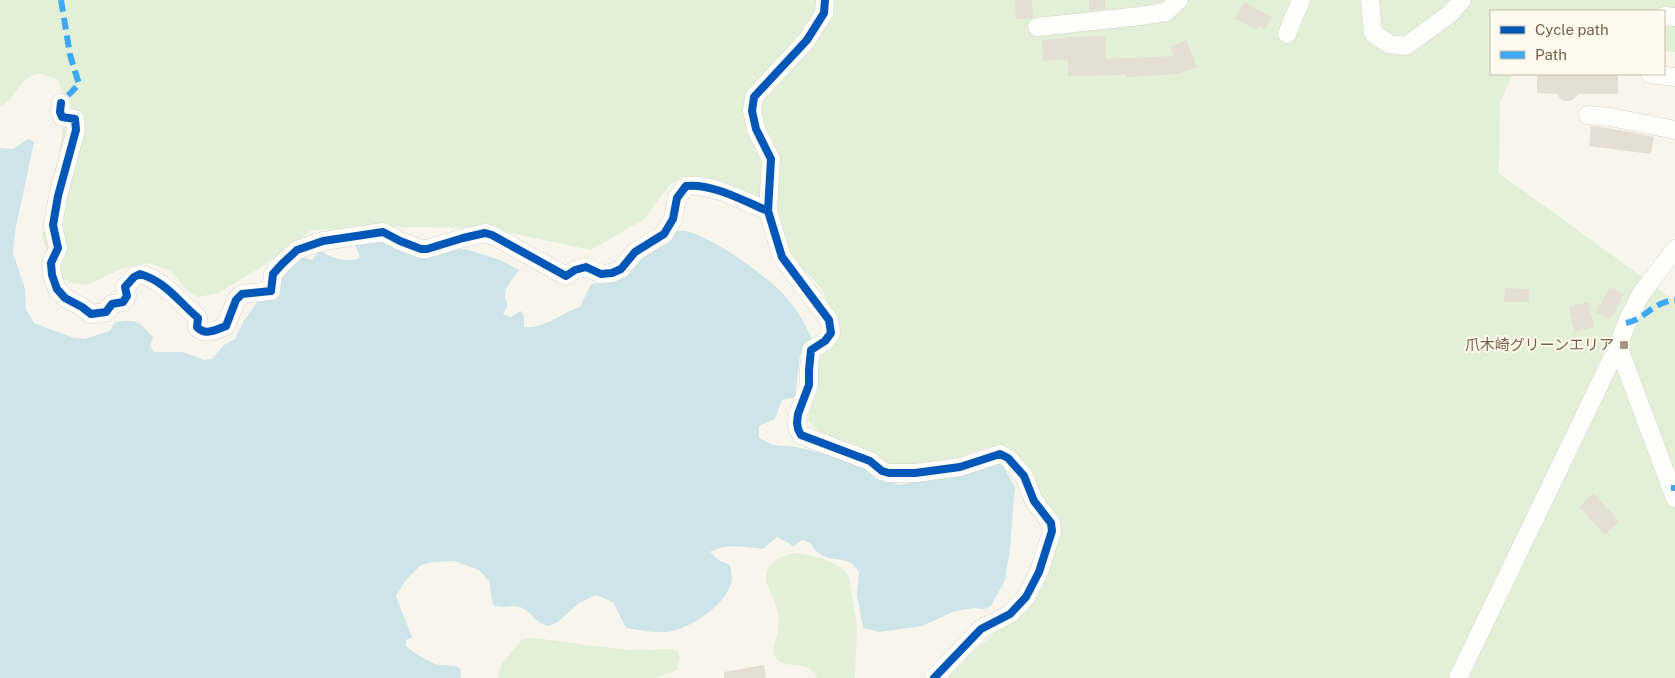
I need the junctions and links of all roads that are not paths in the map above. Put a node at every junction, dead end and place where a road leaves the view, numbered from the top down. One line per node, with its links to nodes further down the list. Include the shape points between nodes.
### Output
1 (825, 0): 13 (street, via 824,13 807,40 754,97 752,111 756,129 771,159)
2 (1179, 0): 6 (street, via 1166,12)
3 (1301, 0): 7 (street)
4 (1370, 0): 5 (street, via 1373,33 1389,44 1406,46)
5 (1462, 0)
6 (1037, 27)
7 (1287, 34)
8 (1658, 75): 9 (street)
9 (1675, 77)
10 (61, 103): 13 (street, via 62,117 76,119 76,130 53,225 58,248 51,263 57,289 65,298 91,314 106,312 112,304 122,302 127,296 125,287 134,278 140,274 147,276 173,293 198,318 197,327 201,331 210,332 226,326 236,300 242,294 271,291 273,274 296,250 323,240 383,232 400,242 427,249 485,233 566,276 586,267 601,274 621,270 635,252 664,234 673,219 677,198 686,186 710,188)
11 (1588, 115): 12 (street)
12 (1675, 130)
13 (768, 210): 17 (street, via 782,257 831,326 831,333 811,350 809,385 797,423 802,435 870,460 889,473 960,467 1000,454 1024,476 1034,501 1051,523 1052,531 1039,572 1026,597 1010,614 981,629)
14 (1675, 249): 15 (street, via 1642,294)
15 (1618, 346): 16 (street); 18 (street)
16 (1675, 498)
17 (934, 678)
18 (1458, 678)

